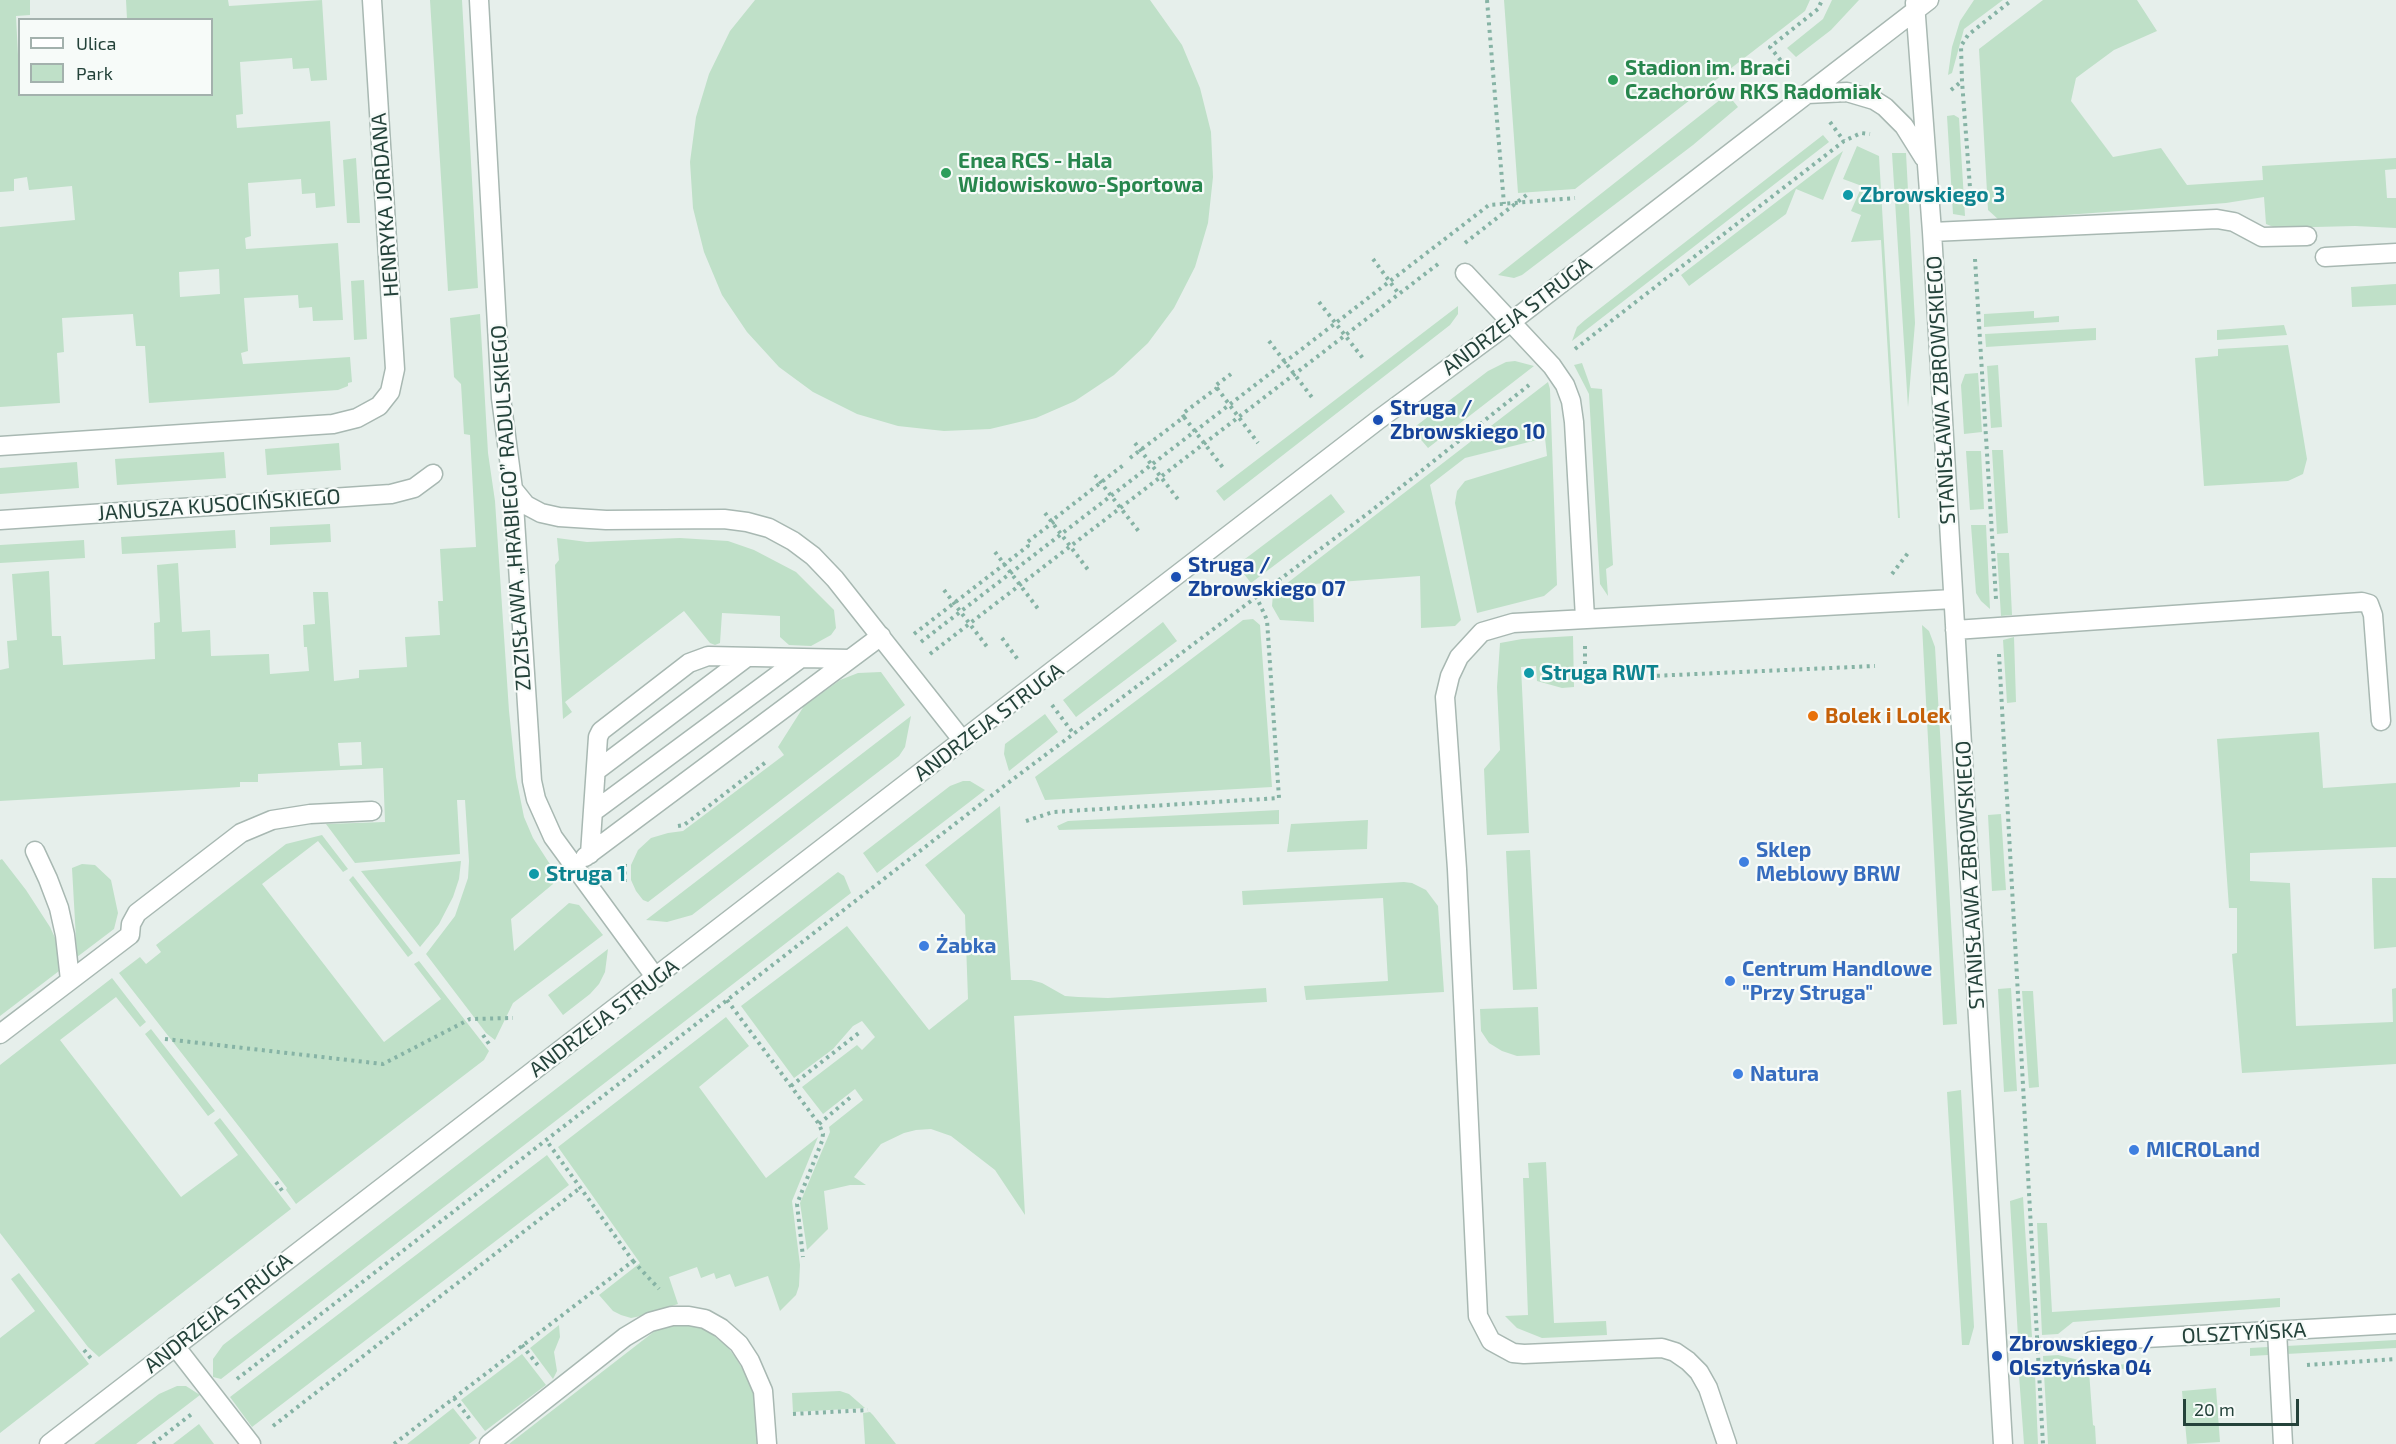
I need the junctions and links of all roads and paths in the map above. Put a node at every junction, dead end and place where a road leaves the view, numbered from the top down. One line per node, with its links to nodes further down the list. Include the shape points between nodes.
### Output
1 (372, 0): 45 (street, HENRYKA JORDANA, via 395,369 390,392 379,406 357,418 333,424)
2 (479, 0): 55 (street, ZDZISŁAWA „HRABIEGO” RADULSKIEGO, via 501,398)
3 (1487, 0): 14 (path)
4 (1822, 0): 7 (path, via 1818,9)
5 (2012, 0): 15 (path, via 1968,35 1961,46)
6 (1920, 4): 8 (street, ANDRZEJA STRUGA); 10 (street, STANISŁAWA ZBROWSKIEGO)
7 (1770, 47)
8 (1807, 94): 10 (street, STANISŁAWA ZBROWSKIEGO, via 1847,92 1879,104 1904,126); 27 (street, ANDRZEJA STRUGA)
9 (1878, 136): 33 (path, via 1861,133 1844,141)
10 (1927, 162): 16 (street, STANISŁAWA ZBROWSKIEGO)
11 (1529, 193): 13 (path)
12 (1575, 198): 13 (path)
13 (1517, 202): 14 (path); 18 (path)
14 (1504, 204): 24 (path, via 1489,205)
15 (1974, 230): 16 (street); 17 (street, via 2217,219 2235,222 2262,237); 78 (path)
16 (1932, 232): 72 (street, STANISŁAWA ZBROWSKIEGO)
17 (2307, 236)
18 (1462, 244)
19 (2396, 253): 20 (street)
20 (2325, 257)
21 (1373, 259): 24 (path)
22 (1444, 259): 25 (path)
23 (1465, 273): 27 (street)
24 (1389, 282): 25 (path); 28 (path)
25 (1399, 294): 29 (path)
26 (1319, 302): 28 (path)
27 (1511, 322): 33 (street); 89 (street, ANDRZEJA STRUGA)
28 (1335, 323): 29 (path); 32 (path)
29 (1345, 336): 31 (path); 35 (path)
30 (1269, 340): 32 (path)
31 (1365, 361)
32 (1285, 362): 35 (path); 38 (path)
33 (1552, 366): 71 (path, via 1371,511); 76 (street, via 1571,400 1574,422)
34 (1231, 374): 36 (path)
35 (1294, 374): 37 (path); 40 (path)
36 (1215, 386): 38 (path); 39 (path)
37 (1314, 400)
38 (1229, 405): 40 (path); 41 (path)
39 (1182, 414): 41 (path); 46 (path)
40 (1239, 417): 42 (path); 44 (path)
41 (1195, 431): 44 (path); 49 (path)
42 (1258, 442)
43 (1136, 443): 46 (path)
44 (1204, 444): 50 (path); 53 (path)
45 (0, 446)
46 (1140, 450): 47 (path); 49 (path)
47 (1130, 458)
48 (1126, 463): 54 (path)
49 (1152, 465): 53 (path); 56 (path)
50 (1224, 469)
51 (433, 474): 60 (street, JANUSZA KUSOCIŃSKIEGO, via 414,488 391,494)
52 (1095, 475): 54 (path)
53 (1161, 477): 57 (path); 58 (path)
54 (1101, 483): 56 (path); 61 (path)
55 (513, 489): 81 (street, via 526,505 559,516 606,520 724,519 769,528 813,556); 99 (street, ZDZISŁAWA „HRABIEGO” RADULSKIEGO, via 532,782 553,837)
56 (1111, 496): 58 (path); 63 (path)
57 (1180, 502)
58 (1120, 508): 62 (path); 64 (path)
59 (1045, 513): 61 (path)
60 (0, 520)
61 (1053, 523): 63 (path); 66 (path)
62 (1140, 533)
63 (1061, 534): 64 (path); 68 (path)
64 (1071, 546): 67 (path); 69 (path)
65 (994, 552): 66 (path)
66 (1004, 564): 68 (path); 73 (path)
67 (1089, 571)
68 (1010, 573): 69 (path); 75 (path)
69 (1020, 585): 74 (path); 77 (path)
70 (944, 591): 73 (path)
71 (1256, 596): 94 (path, via 1267,620 1279,798 1053,812); 103 (path)
72 (1953, 599): 76 (street); 79 (street, STANISŁAWA ZBROWSKIEGO)
73 (954, 603): 75 (path); 80 (path)
74 (1039, 610)
75 (960, 612): 77 (path); 86 (path)
76 (1585, 618): 87 (path, via 1585,679); 139 (street, via 1513,623 1482,632 1459,657 1445,697 1478,1316 1491,1341 1513,1353 1662,1348 1675,1352 1699,1372 1708,1388)
77 (970, 624): 82 (path); 86 (path)
78 (1997, 626): 79 (street); 88 (street, via 2362,602 2369,604 2373,615); 125 (path)
79 (1955, 630): 140 (street, STANISŁAWA ZBROWSKIEGO)
80 (912, 635)
81 (881, 636): 85 (street); 86 (street)
82 (988, 648)
83 (747, 657): 84 (street); 91 (street); 91 (street, via 708,656 689,663 601,731)
84 (801, 658): 85 (street); 93 (street)
85 (850, 659): 96 (street)
86 (903, 665): 89 (street)
87 (1875, 666)
88 (2381, 721)
89 (963, 741): 101 (street, ANDRZEJA STRUGA)
90 (772, 757): 95 (path, via 684,825)
91 (596, 771): 93 (street)
92 (372, 811): 102 (street, via 272,820 241,833 138,913 130,935)
93 (593, 812): 98 (street)
94 (1026, 820)
95 (669, 828)
96 (614, 836): 98 (street); 100 (path, via 633,846 624,866)
97 (35, 851): 102 (street, via 59,908)
98 (590, 854): 99 (street)
99 (574, 866): 101 (street, ZDZISŁAWA „HRABIEGO” RADULSKIEGO)
100 (628, 889)
101 (656, 978): 124 (street, ANDRZEJA STRUGA)
102 (70, 980): 106 (street)
103 (727, 1000): 110 (path); 113 (path)
104 (513, 1018): 108 (path, via 470,1019 382,1064)
105 (860, 1032): 110 (path)
106 (0, 1034)
107 (483, 1035): 109 (path)
108 (165, 1039)
109 (491, 1047)
110 (791, 1086): 112 (path)
111 (852, 1096): 112 (path)
112 (819, 1124): 117 (path, via 822,1141 797,1204)
113 (546, 1140): 115 (path); 130 (path)
114 (276, 1182): 116 (path)
115 (580, 1188): 118 (path); 135 (path)
116 (283, 1192)
117 (803, 1257)
118 (633, 1261): 119 (path); 136 (path)
119 (660, 1290)
120 (2396, 1324): 121 (street, OLSZTYŃSKA)
121 (2277, 1331): 122 (street, OLSZTYŃSKA); 142 (street)
122 (2092, 1341)
123 (2059, 1344): 125 (path)
124 (175, 1346): 130 (street); 133 (street, ANDRZEJA STRUGA)
125 (2038, 1346): 141 (path)
126 (84, 1350): 128 (path)
127 (2396, 1359): 129 (path, via 2308,1364)
128 (93, 1361)
129 (2303, 1372)
130 (214, 1396): 134 (path); 135 (street)
131 (868, 1410): 132 (path)
132 (784, 1414)
133 (49, 1444)
134 (153, 1444)
135 (251, 1444)
136 (394, 1444)
137 (489, 1444): 138 (street, via 625,1337 650,1322 672,1316 705,1319 731,1336 746,1354 763,1391)
138 (767, 1444)
139 (1726, 1444)
140 (2003, 1444)
141 (2043, 1444)
142 (2283, 1444)

